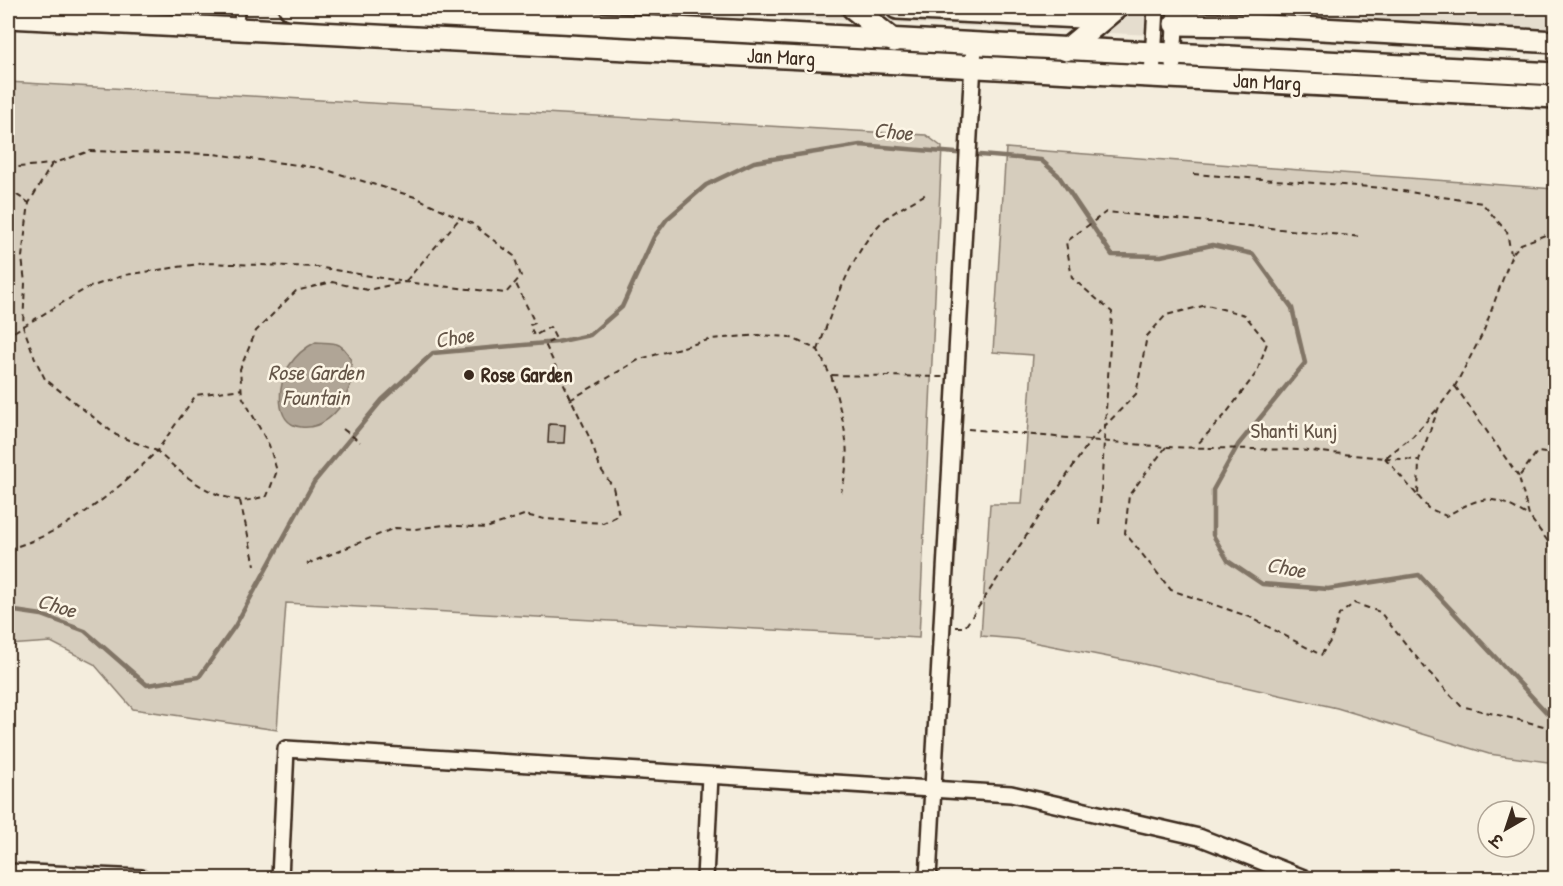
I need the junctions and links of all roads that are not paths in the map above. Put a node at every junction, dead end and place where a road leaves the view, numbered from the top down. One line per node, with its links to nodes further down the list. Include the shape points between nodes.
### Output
1 (240, 8): 9 (lane)
2 (290, 8): 10 (main road, Jan Marg)
3 (853, 8): 10 (main road)
4 (897, 8): 6 (main road)
5 (1156, 8): 14 (street)
6 (1108, 13): 13 (main road)
7 (1175, 16): 11 (main road, via 1248,25); 14 (street)
8 (8, 17): 9 (main road, Jan Marg)
9 (238, 29): 15 (main road, Jan Marg)
10 (894, 41): 12 (main road, Jan Marg)
11 (1556, 42)
12 (974, 45): 13 (main road, Jan Marg); 15 (street)
13 (1066, 50): 14 (main road, Jan Marg)
14 (1163, 55): 16 (main road, Jan Marg); 17 (street)
15 (973, 67): 17 (main road, Jan Marg); 20 (street)
16 (1556, 74)
17 (1162, 77): 18 (main road, Jan Marg)
18 (1556, 97)
19 (710, 776): 20 (street); 23 (street, via 286,749); 24 (street)
20 (933, 790): 25 (street); 26 (street, via 1011,794 1199,837)
21 (8, 872): 22 (street)
22 (142, 879)
23 (280, 879)
24 (705, 879)
25 (928, 879)
26 (1304, 879)

